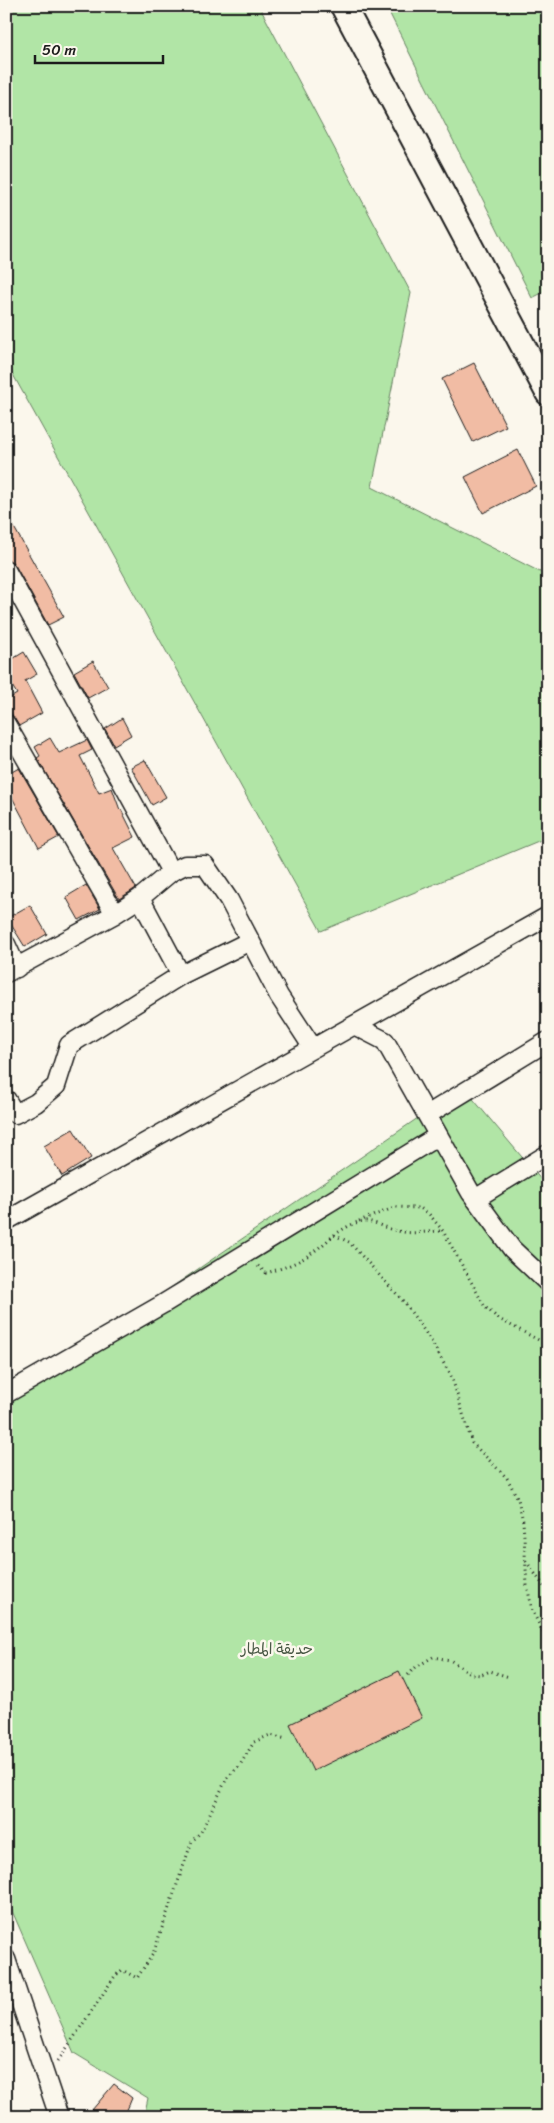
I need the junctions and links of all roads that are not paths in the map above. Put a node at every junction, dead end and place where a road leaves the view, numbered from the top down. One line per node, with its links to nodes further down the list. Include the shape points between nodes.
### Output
1 (343, 6): 2 (main road)
2 (548, 394)
3 (6, 570): 5 (street)
4 (8, 733): 7 (street)
5 (171, 872): 6 (street); 9 (street, via 185,864 205,865 229,900)
6 (140, 898): 7 (street); 12 (street)
7 (114, 914): 11 (street)
8 (548, 916): 13 (street)
9 (250, 941): 12 (street); 15 (street, via 279,996)
10 (6, 944): 11 (street)
11 (12, 971)
12 (181, 976): 16 (street, via 70,1045 56,1086 36,1103 15,1114)
13 (354, 1025): 15 (street); 17 (street, via 385,1041)
14 (548, 1041): 17 (street)
15 (313, 1048): 21 (street)
16 (6, 1099)
17 (427, 1115): 18 (street)
18 (438, 1136): 20 (street); 23 (street)
19 (548, 1154): 20 (street)
20 (475, 1199): 22 (street, via 512,1249)
21 (6, 1220)
22 (548, 1283)
23 (6, 1394)
24 (6, 1959): 25 (street)
25 (59, 2117)

